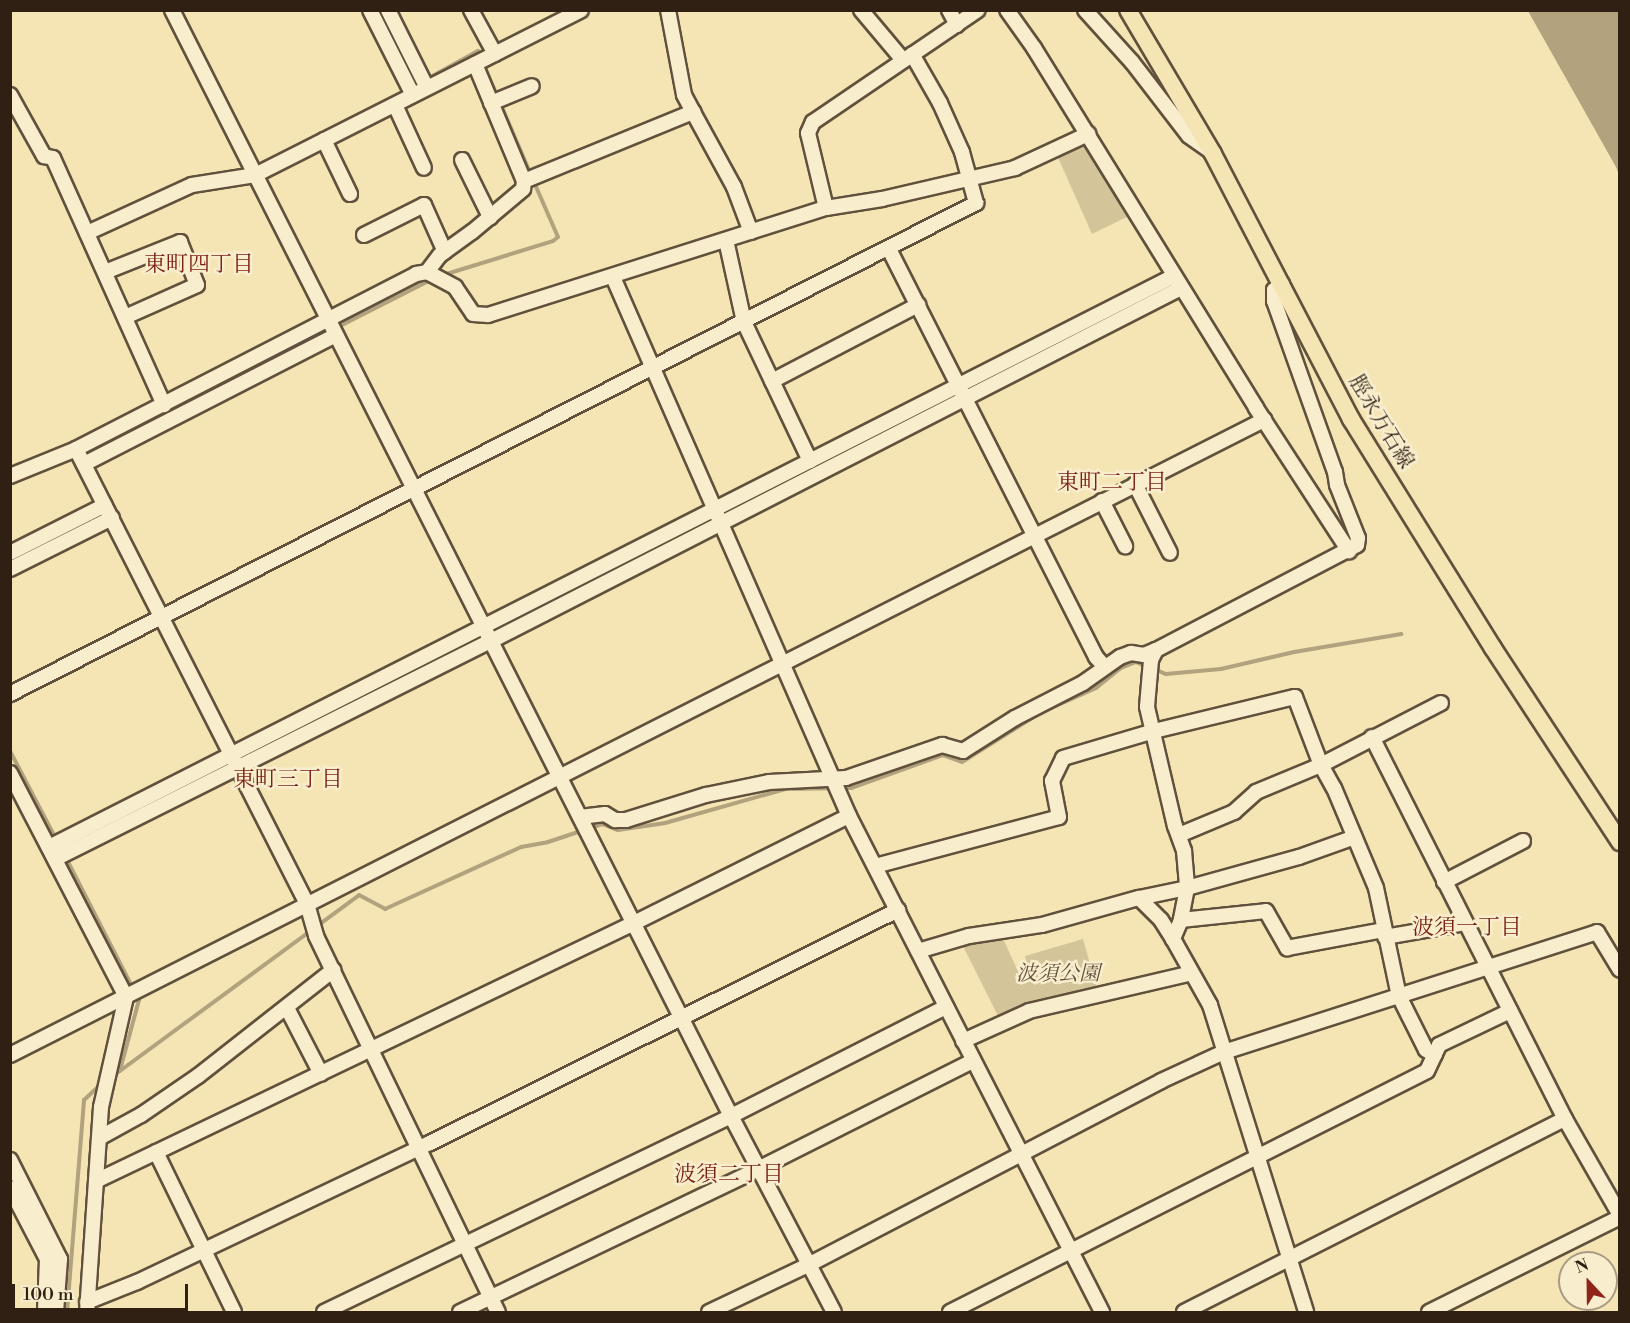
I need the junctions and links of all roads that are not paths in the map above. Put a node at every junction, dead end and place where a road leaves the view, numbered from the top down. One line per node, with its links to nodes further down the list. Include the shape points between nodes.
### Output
1 (172, 10): 29 (street)
2 (370, 10): 20 (street)
3 (388, 10): 18 (street)
4 (471, 10): 14 (street)
5 (581, 10): 14 (street)
6 (668, 10): 23 (street, via 684,95)
7 (861, 10): 15 (street)
8 (949, 10): 13 (street)
9 (978, 10): 13 (street)
10 (1006, 10): 24 (street)
11 (1085, 10): 26 (street, via 1132,62 1189,136)
12 (1128, 10): 26 (main road, 脛永万石線)
13 (957, 25): 15 (street)
14 (495, 54): 16 (street)
15 (908, 57): 30 (street, via 940,103 962,152); 33 (street, via 813,122 808,133)
16 (475, 64): 18 (street); 21 (street)
17 (532, 86): 21 (street)
18 (427, 88): 20 (street)
19 (10, 94): 36 (street, via 44,156 53,158)
20 (413, 95): 22 (street)
21 (491, 103): 31 (street)
22 (394, 105): 25 (street); 28 (street)
23 (693, 112): 31 (street); 35 (street, via 734,187)
24 (1088, 134): 30 (street, via 1014,168); 44 (street)
25 (324, 140): 29 (street); 32 (street)
26 (1213, 154): 45 (main road, 脛永万石線)
27 (462, 160): 34 (street)
28 (424, 168)
29 (255, 175): 36 (street, via 192,185); 48 (street)
30 (968, 179): 33 (street, via 882,200); 39 (street, via 976,203)
31 (524, 181): 34 (street, via 523,189)
32 (350, 194)
33 (826, 208): 35 (street)
34 (490, 217): 40 (street)
35 (751, 232): 38 (street)
36 (87, 233): 41 (street)
37 (364, 235): 40 (street, via 424,206)
38 (726, 240): 43 (street); 49 (street)
39 (889, 249): 46 (street); 49 (street)
40 (445, 252): 42 (street)
41 (105, 272): 47 (street); 47 (street, via 180,242 197,285)
42 (427, 272): 43 (street, via 455,287 473,314 488,315); 48 (street)
43 (613, 277): 51 (street)
44 (1177, 282): 53 (street); 55 (street)
45 (1282, 284): 67 (street, via 1274,290 1274,301 1358,537 1357,545); 92 (main road, 脛永万石線, via 1351,419 1492,648)
46 (918, 305): 52 (street); 53 (street)
47 (125, 317): 54 (street)
48 (328, 320): 50 (street); 54 (street)
49 (744, 322): 51 (street); 52 (street)
50 (336, 335): 58 (street); 61 (street)
51 (653, 367): 61 (street); 64 (street)
52 (772, 381): 57 (street)
53 (963, 392): 57 (street); 64 (street); 65 (street)
54 (164, 405): 56 (street)
55 (1264, 420): 60 (street); 67 (street)
56 (76, 449): 58 (street); 59 (street)
57 (810, 461): 64 (street)
58 (84, 464): 63 (street)
59 (10, 476)
60 (1135, 484): 62 (street); 69 (street)
61 (415, 489): 71 (street); 72 (street)
62 (1102, 501): 65 (street); 66 (street)
63 (108, 511): 68 (street); 70 (street); 71 (street)
64 (716, 516): 72 (street); 73 (street); 75 (street)
65 (1036, 535): 75 (street); 76 (street)
66 (1125, 546)
67 (1349, 551): 74 (street)
68 (10, 553)
69 (1170, 553)
70 (10, 569)
71 (162, 618): 77 (street); 81 (street)
72 (484, 626): 73 (street); 81 (street)
73 (491, 640): 83 (street); 85 (street)
74 (1156, 650): 76 (street, via 1144,655 1131,653); 79 (street, via 1151,660 1147,706)
75 (782, 663): 85 (street); 86 (street)
76 (1104, 666): 86 (street, via 1083,683 1015,718 963,751 942,745 846,778)
77 (10, 694)
78 (1441, 703): 80 (street)
79 (1154, 731): 82 (street, via 1295,697); 89 (street); 94 (street, via 1064,758 1052,781 1059,817)
80 (1372, 737): 82 (street); 95 (street)
81 (231, 754): 83 (street); 93 (street)
82 (1320, 765): 89 (street, via 1256,792 1234,812); 90 (street)
83 (238, 767): 93 (street); 98 (street)
84 (10, 772): 93 (street)
85 (559, 776): 88 (street); 98 (street)
86 (832, 779): 87 (street); 88 (street, via 769,782 706,795 626,820 615,820 605,814)
87 (849, 816): 94 (street); 101 (street)
88 (580, 817): 101 (street)
89 (1179, 835): 96 (street)
90 (1355, 837): 96 (street); 103 (street, via 1376,888)
91 (1523, 841): 95 (street)
92 (1620, 842)
93 (52, 853): 111 (street)
94 (874, 866): 99 (street)
95 (1444, 882): 102 (street)
96 (1187, 888): 97 (street); 100 (street)
97 (1138, 898): 104 (street, via 1161,920); 105 (street, via 1042,925 969,936)
98 (307, 904): 107 (street, via 316,936); 111 (street)
99 (898, 910): 105 (street); 115 (street)
100 (1181, 920): 103 (street, via 1266,911 1287,948); 104 (street)
101 (634, 923): 115 (street); 117 (street)
102 (1465, 923): 103 (street); 106 (street)
103 (1385, 934): 110 (street)
104 (1173, 939): 109 (street)
105 (918, 951): 112 (street)
106 (1489, 968): 108 (street, via 1597,932); 110 (street); 114 (street)
107 (333, 970): 113 (street); 117 (street)
108 (1620, 970)
109 (1192, 973): 116 (street, via 1029,1011); 118 (street, via 1210,1005)
110 (1399, 996): 118 (street); 119 (street, via 1426,1050)
111 (126, 997): 120 (street); 125 (street, via 101,1107)
112 (946, 1007): 116 (street); 123 (street)
113 (287, 1008): 122 (street); 125 (street, via 198,1076)
114 (1510, 1011): 119 (street, via 1439,1045); 124 (street)
115 (683, 1019): 123 (street); 126 (street)
116 (963, 1041): 121 (street)
117 (372, 1049): 122 (street); 126 (street)
118 (1224, 1052): 128 (street); 129 (street)
119 (1435, 1054): 129 (street, via 1427,1071)
120 (10, 1055)
121 (973, 1061): 128 (street); 131 (street)
122 (321, 1074): 127 (street)
123 (731, 1116): 131 (street); 135 (street)
124 (1565, 1119): 134 (street); 138 (street)
125 (99, 1138): 132 (street)
126 (418, 1146): 135 (street); 136 (street)
127 (156, 1152): 132 (street); 136 (street)
128 (1021, 1157): 137 (street); 139 (street)
129 (1256, 1158): 137 (street); 138 (street)
130 (10, 1160): 143 (street, via 60,1259)
131 (760, 1168): 139 (street); 140 (street)
132 (96, 1181): 141 (street)
133 (10, 1188): 142 (street, via 46,1259)
134 (1620, 1216): 154 (street)
135 (466, 1244): 140 (street); 145 (street)
136 (204, 1249): 141 (street); 144 (street)
137 (1070, 1251): 150 (street); 151 (street)
138 (1288, 1258): 152 (street); 153 (street)
139 (810, 1264): 148 (street); 149 (street)
140 (491, 1297): 146 (street); 147 (street)
141 (87, 1307)
142 (45, 1312)
143 (56, 1312)
144 (234, 1312)
145 (324, 1312)
146 (460, 1312)
147 (498, 1312)
148 (709, 1312)
149 (834, 1312)
150 (950, 1312)
151 (1102, 1312)
152 (1184, 1312)
153 (1306, 1312)
154 (1429, 1312)

